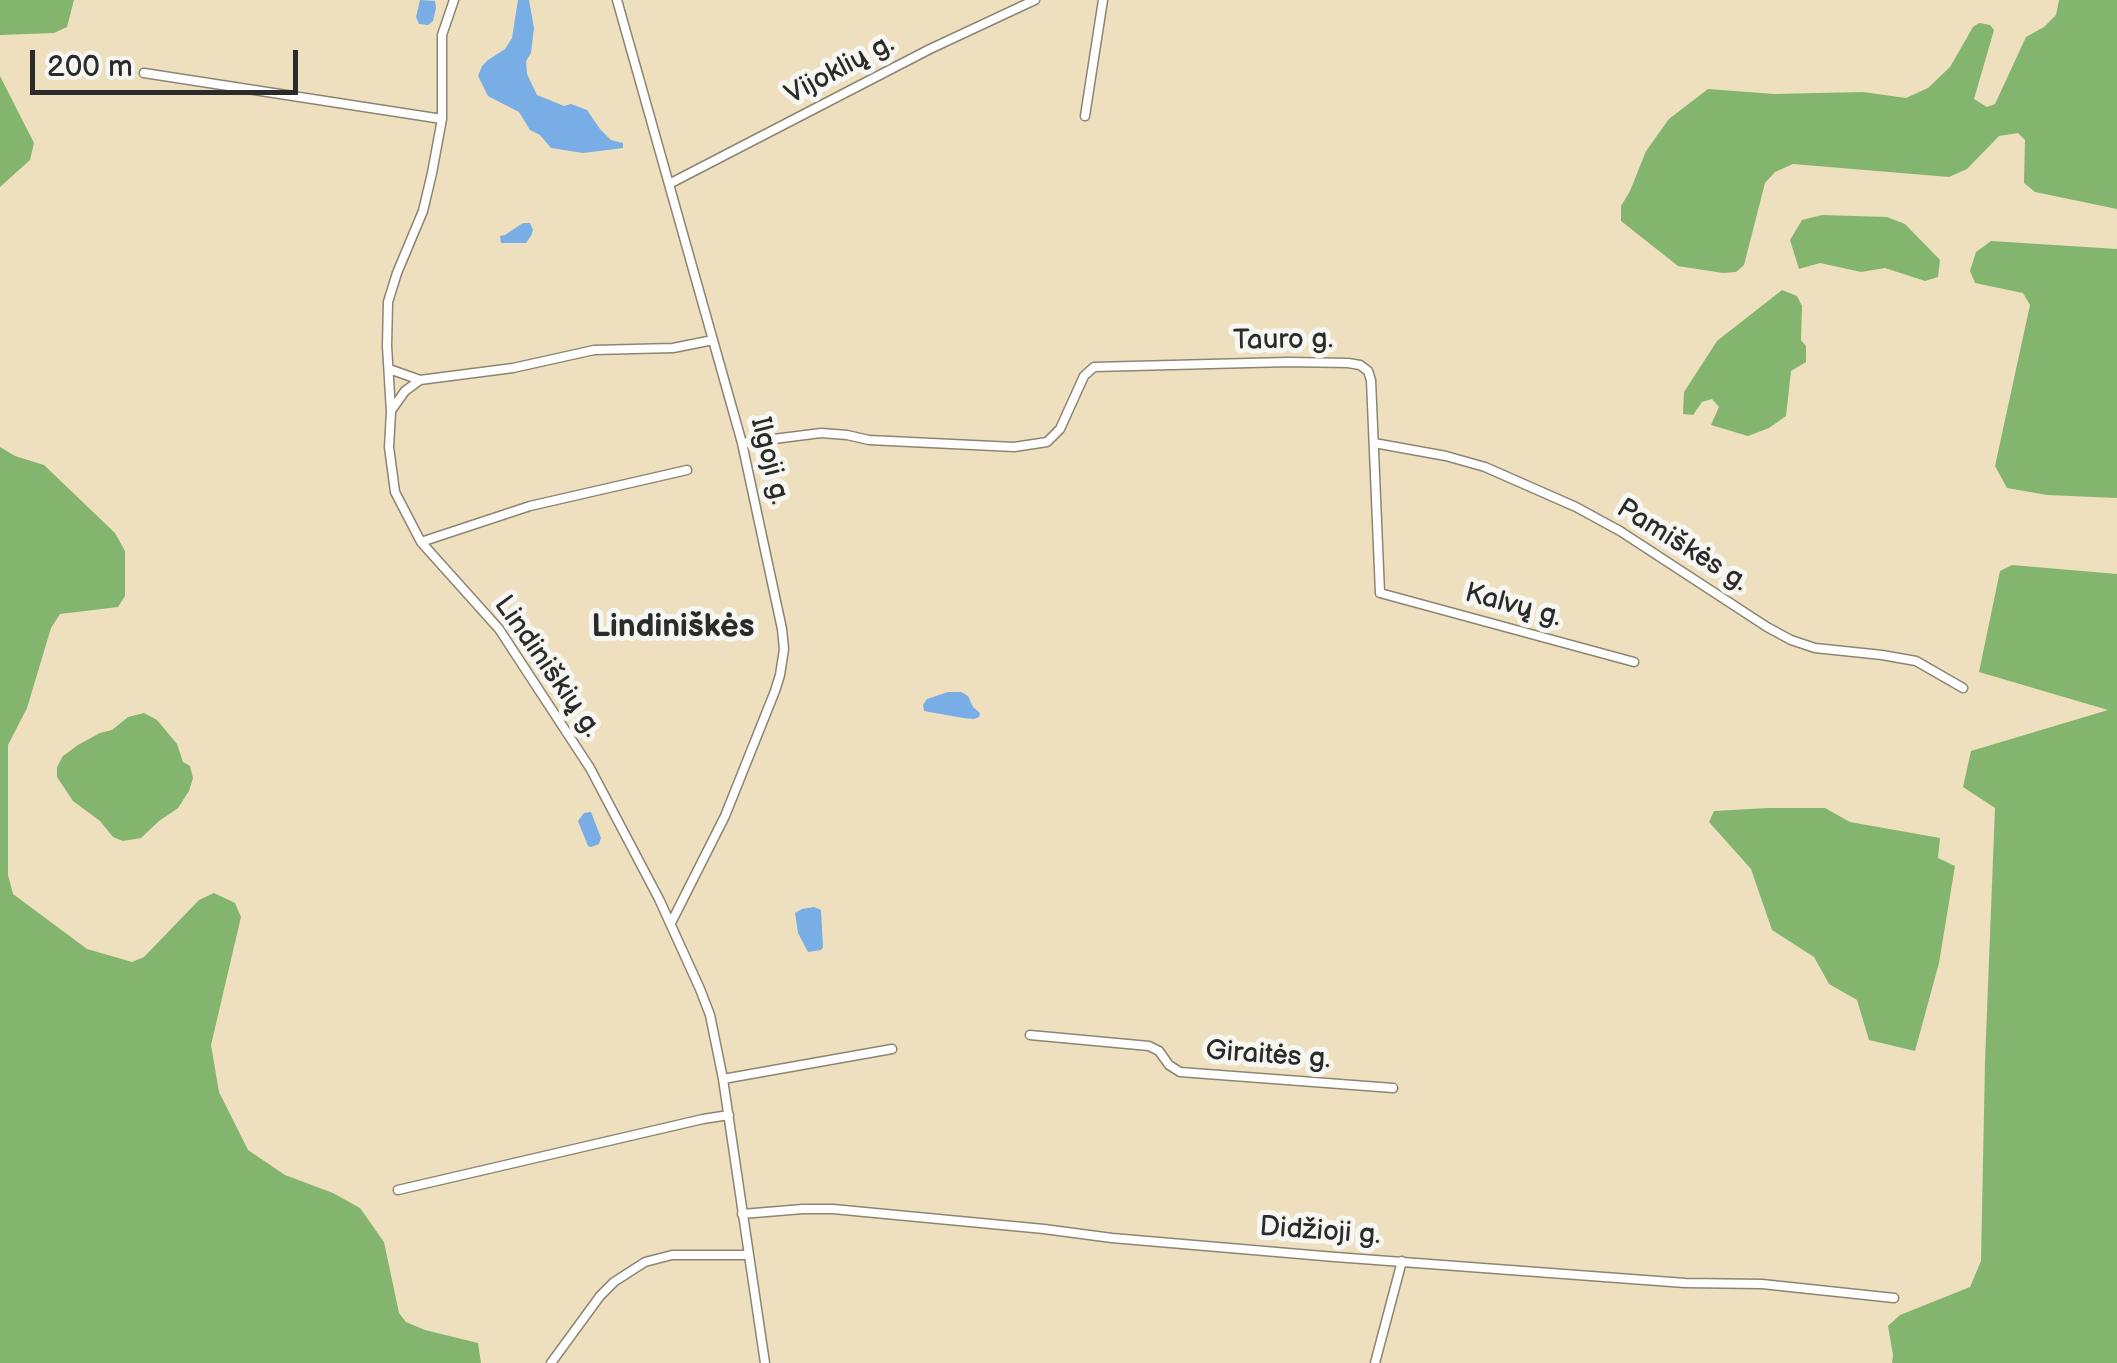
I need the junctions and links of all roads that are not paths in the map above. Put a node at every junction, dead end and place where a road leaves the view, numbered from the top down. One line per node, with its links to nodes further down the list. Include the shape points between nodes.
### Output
1 (454, 0): 7 (street, Lindiniškių g., via 442,34)
2 (617, 0): 8 (street, Ilgoji g.)
3 (1034, 0): 8 (street, Vijoklių g.)
4 (1103, 0): 6 (street)
5 (144, 73): 7 (street)
6 (1085, 116)
7 (442, 119): 10 (street, Lindiniškių g., via 424,211 388,302)
8 (669, 184): 9 (street, Ilgoji g.)
9 (713, 340): 11 (street, via 594,350); 13 (street, Ilgoji g.)
10 (389, 369): 11 (street); 12 (street, Lindiniškių g.)
11 (420, 380): 12 (street)
12 (391, 412): 16 (street, Lindiniškių g., via 395,492)
13 (742, 442): 14 (street, Tauro g., via 820,433 1014,447 1047,442 1094,367 1288,362 1348,363 1368,371); 20 (street, Ilgoji g., via 782,628 782,663 725,816)
14 (1374, 443): 17 (street, Tauro g.); 19 (street, Pamiškės g., via 1485,466 1528,485 1620,532 1791,640 1916,661)
15 (687, 470): 16 (street, via 530,506)
16 (421, 542): 20 (street, Lindiniškių g., via 517,654 590,768)
17 (1380, 592): 18 (street, Kalvų g.)
18 (1634, 662)
19 (1963, 688)
20 (671, 923): 23 (street, Lindiniškių g., via 710,1016)
21 (1030, 1035): 24 (street, Giraitės g., via 1149,1046 1180,1072)
22 (892, 1049): 23 (street)
23 (723, 1079): 25 (street, Lindiniškių g.)
24 (1393, 1088)
25 (728, 1115): 26 (street); 27 (street, Lindiniškių g.)
26 (398, 1190)
27 (742, 1214): 28 (street, Lindiniškių g.); 29 (street, Didžioji g., via 833,1209)
28 (749, 1255): 31 (street, via 672,1255 645,1262 600,1296); 32 (street, Lindiniškių g.)
29 (1402, 1261): 30 (street, Didžioji g.); 33 (street)
30 (1894, 1298)
31 (551, 1363)
32 (764, 1363)
33 (1376, 1363)

